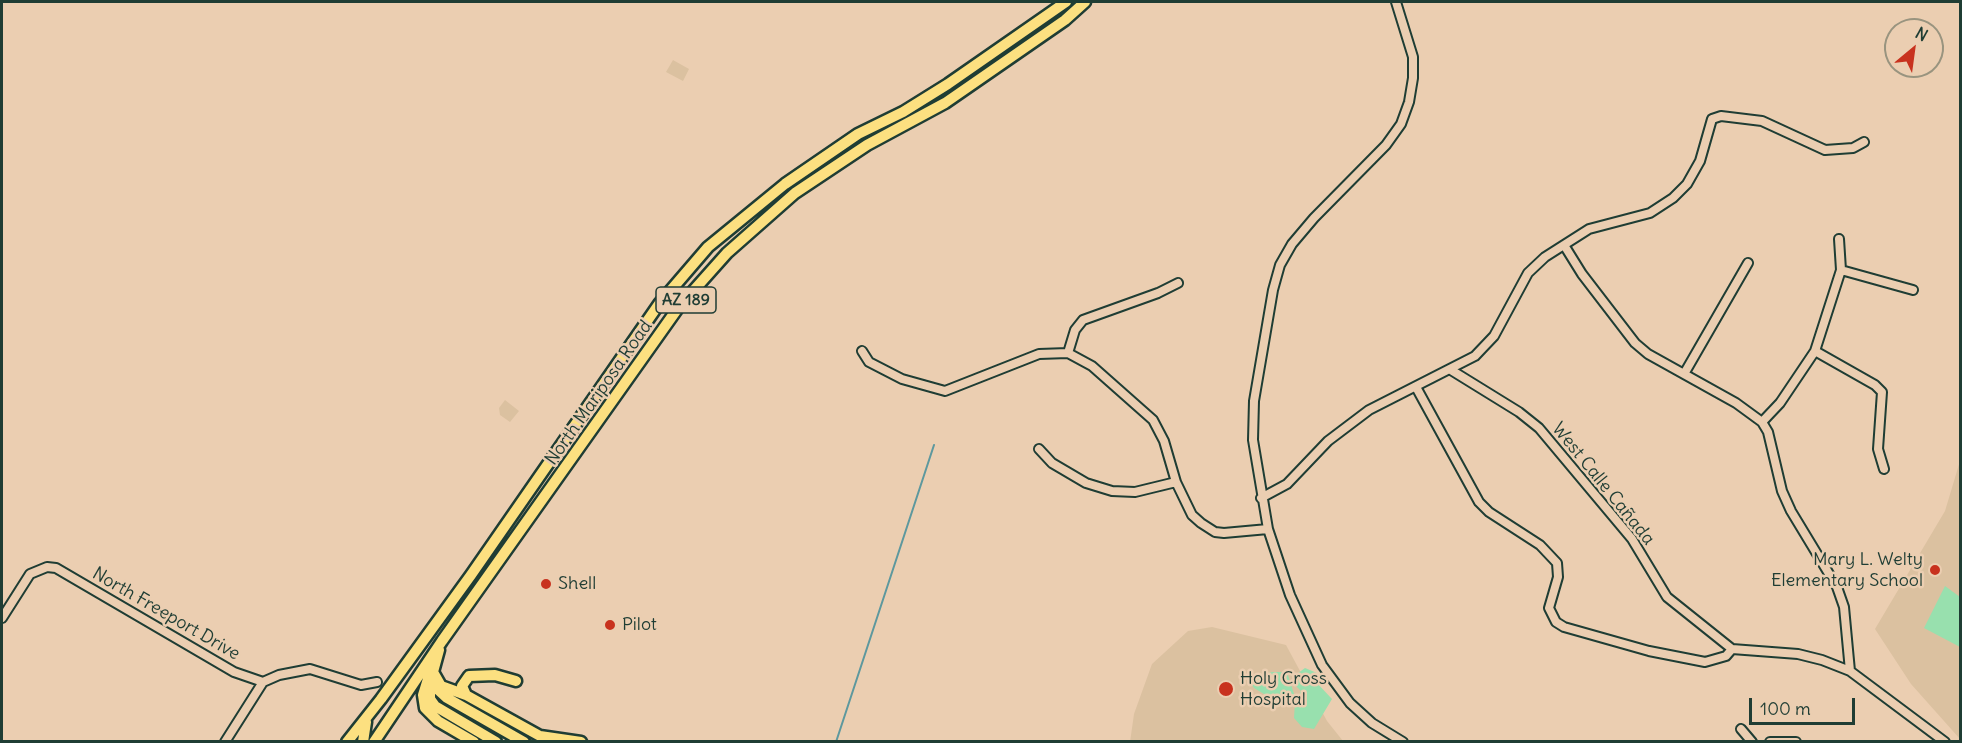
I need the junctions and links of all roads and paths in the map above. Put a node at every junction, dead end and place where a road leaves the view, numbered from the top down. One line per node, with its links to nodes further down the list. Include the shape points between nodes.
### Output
1 (1065, 2): 32 (highway, North Mariposa Road / AZ 189, via 948,84 858,134 785,184 708,248 659,304 572,433)
2 (1085, 2): 24 (highway, North Mariposa Road / AZ 189, via 945,103 867,146 795,193 727,253 678,309)
3 (1396, 2): 21 (street, via 1413,57 1412,86 1401,124 1386,145 1292,244 1280,265 1273,290 1254,401 1254,450)
4 (1864, 142): 6 (street, via 1853,148 1824,150 1762,121 1716,117 1710,124 1700,161 1687,184 1673,198 1650,213 1589,229)
5 (1839, 239): 8 (street)
6 (1564, 245): 14 (street, via 1528,273 1494,336 1475,356); 15 (street, via 1635,344)
7 (1748, 263): 15 (street)
8 (1841, 270): 10 (street); 12 (street)
9 (1178, 283): 13 (street, via 1083,320 1075,330)
10 (1913, 290)
11 (861, 351): 13 (street, via 869,362 902,379 945,391 1039,354)
12 (1815, 351): 17 (street, via 1780,403); 19 (street, via 1882,392 1878,449)
13 (1068, 353): 20 (street, via 1092,366 1153,420 1164,441)
14 (1451, 370): 16 (street); 25 (street, West Calle Cañada, via 1539,428 1632,539 1667,597)
15 (1684, 374): 17 (street)
16 (1416, 387): 21 (street, via 1347,425 1287,484); 25 (street, via 1479,502 1540,545 1557,563 1558,577 1549,608 1556,622 1649,651 1705,662 1726,656)
17 (1762, 422): 26 (street, via 1782,491 1845,607)
18 (1040, 449): 20 (street, via 1052,464 1086,483 1112,491 1135,492)
19 (1884, 469)
20 (1176, 482): 22 (street, via 1192,515 1209,529 1231,533)
21 (1261, 498): 22 (street)
22 (1268, 529): 49 (street, via 1290,595 1322,664 1350,703 1372,723)
23 (2, 618): 28 (street, North Freeport Drive, via 30,574 56,568 234,672)
24 (440, 645): 30 (highway); 30 (highway); 33 (highway, North Mariposa Road / AZ 189)
25 (1732, 649): 26 (street, via 1798,654)
26 (1850, 671): 53 (street)
27 (516, 681): 31 (highway, via 495,675 469,676 462,686)
28 (263, 682): 29 (street, via 310,669 360,685); 37 (street)
29 (377, 682)
30 (432, 682): 31 (highway); 42 (highway, via 423,702 430,714); 43 (highway, via 426,700 433,711); 44 (highway, via 430,699 435,706); 45 (highway, via 441,702); 46 (highway, via 441,694); 47 (highway)
31 (466, 695): 48 (highway, via 540,736)
32 (381, 699): 33 (highway); 34 (highway, AZ 189)
33 (395, 708): 41 (highway, AZ 189)
34 (373, 711): 35 (highway, AZ 189); 38 (highway, AZ 189)
35 (366, 722): 39 (highway, AZ 189); 40 (highway, AZ 189)
36 (1741, 729): 50 (street)
37 (225, 741)
38 (347, 741)
39 (356, 741)
40 (363, 741)
41 (374, 741)
42 (474, 741)
43 (485, 741)
44 (496, 741)
45 (511, 741)
46 (524, 741)
47 (539, 741)
48 (581, 741)
49 (1403, 741)
50 (1752, 741)
51 (1770, 741): 52 (street)
52 (1796, 741)
53 (1945, 741)

